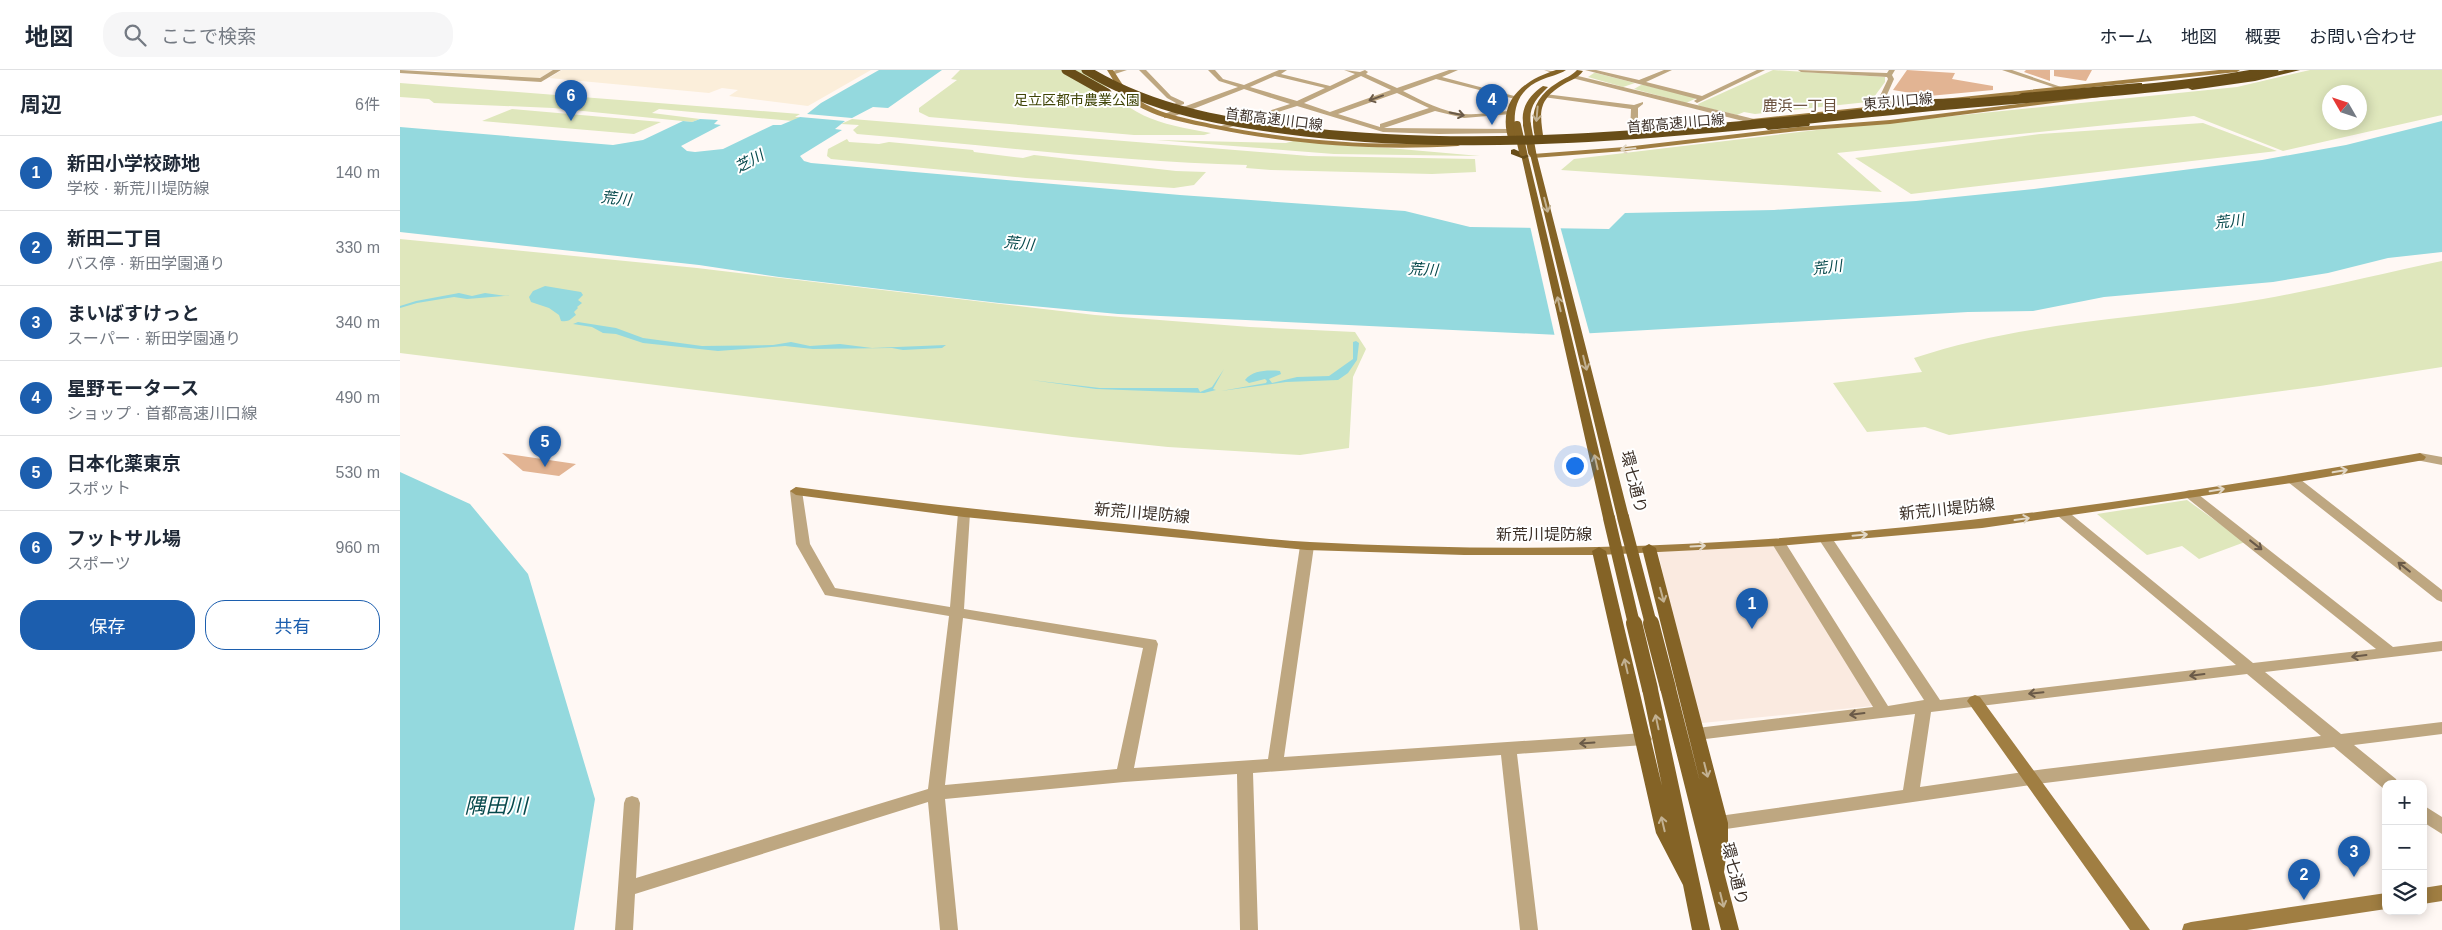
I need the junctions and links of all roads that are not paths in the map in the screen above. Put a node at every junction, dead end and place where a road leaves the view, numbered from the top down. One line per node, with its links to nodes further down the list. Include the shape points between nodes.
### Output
1 (558, 70): 24 (street, via 541,80)
2 (1066, 70): 39 (highway, 首都高速川口線, bridge, via 1118,98 1210,124 1319,140 1423,145 1517,146 1650,139)
3 (1074, 70): 58 (highway, bridge, via 1094,83 1132,99)
4 (1086, 70): 32 (highway, 首都高速川口線, bridge, via 1140,98 1240,123 1348,136 1469,140 1565,139 1674,132)
5 (1124, 70): 25 (street)
6 (1142, 70): 51 (street, via 1169,97 1182,103)
7 (1211, 70): 36 (street, via 1221,80)
8 (1284, 70): 31 (street)
9 (1347, 70): 26 (street)
10 (1454, 70): 33 (street)
11 (1547, 70): 27 (street)
12 (1563, 70): 27 (main road)
13 (1580, 70): 29 (main road); 69 (main road, 環七通り, bridge, via 1536,94 1527,108)
14 (1588, 70): 34 (street)
15 (1669, 70): 34 (street)
16 (1762, 70): 46 (street)
17 (1801, 70): 30 (street)
18 (2005, 70): 28 (street)
19 (2237, 70): 38 (street, 東京川口線)
20 (2274, 70): 32 (highway, 首都高速川口線, bridge)
21 (2284, 70): 42 (street, 東京川口線, via 2220,82)
22 (2296, 70): 39 (highway, 首都高速川口線)
23 (400, 71): 24 (street)
24 (412, 71)
25 (1111, 71): 35 (street)
26 (1365, 72): 37 (street); 40 (street)
27 (1555, 72): 45 (main road, via 1532,82)
28 (2018, 72): 38 (street)
29 (1572, 73): 41 (street); 43 (main road); 69 (main road, 環七通り, bridge, via 1540,84 1526,95 1517,112)
30 (1890, 73): 50 (street, via 1892,79 1882,98)
31 (1274, 74): 36 (street); 37 (street)
32 (2246, 75): 42 (highway, bridge)
33 (1436, 77): 40 (street); 45 (street)
34 (1640, 83): 41 (street); 46 (street)
35 (1123, 87): 51 (street, via 1140,97); 57 (street, via 1125,94 1137,103)
36 (1245, 87): 48 (street); 54 (street)
37 (1331, 88): 48 (street)
38 (2060, 88): 47 (street, 東京川口線)
39 (2192, 88): 61 (highway)
40 (1396, 90): 53 (street); 55 (street, one-way to 55)
41 (1625, 90): 44 (street)
42 (2121, 90): 47 (highway); 60 (street, 東京川口線); 64 (street, via 1890,122)
43 (1544, 96): 52 (street); 67 (main road, one-way to 67, via 1535,113)
44 (1654, 96): 49 (street); 52 (street)
45 (1515, 97): 56 (main road)
46 (1703, 98): 49 (street)
47 (1934, 101): 50 (street, 東京川口線)
48 (1299, 103): 55 (street); 59 (street)
49 (1689, 105): 60 (street)
50 (1892, 105): 60 (street, 東京川口線)
51 (1173, 107): 54 (street)
52 (1635, 107): 65 (street)
53 (1436, 108): 56 (street, one-way to 56, via 1460,116); 62 (street)
54 (1184, 110): 57 (street); 59 (street)
55 (1333, 113): 62 (street)
56 (1509, 113): 69 (main road)
57 (1167, 116): 63 (street)
58 (1209, 121): 68 (highway, bridge, via 1298,136); 69 (highway, bridge, via 1313,136)
59 (1239, 122): 63 (street); 66 (street)
60 (1755, 124): 61 (highway); 65 (street, 東京川口線); 67 (street, 東京川口線, via 1634,138)
61 (1806, 124): 64 (highway)
62 (1378, 127): 66 (street); 69 (street)
63 (1224, 128): 68 (street, via 1336,144 1399,147)
64 (1798, 129): 69 (street, one-way to 69, via 1666,145)
65 (1634, 132): 67 (street, 東京川口線)
66 (1355, 135): 69 (street)
67 (1540, 140): 69 (street, 東京川口線)
68 (1444, 144): 69 (street)
69 (1522, 149): 73 (main road, 環七通り)
70 (2442, 461): 71 (street, 新荒川堤防線, one-way to 70, via 2420,457)
71 (2292, 479): 72 (street, 新荒川堤防線, one-way to 71); 81 (street, one-way to 71)
72 (2190, 494): 74 (street, 新荒川堤防線); 84 (street, one-way to 84)
73 (1615, 513): 105 (main road, 環七通り, bridge, via 1668,688); 106 (main road, 環七通り, one-way to 73, bridge)
74 (2062, 513): 76 (street, 新荒川堤防線, one-way to 74); 85 (street)
75 (964, 514): 78 (street, 新荒川堤防線); 82 (street); 82 (street, 新荒川堤防線, via 796,491 803,544 830,592)
76 (1825, 538): 77 (street, 新荒川堤防線); 87 (street)
77 (1778, 542): 79 (street, 新荒川堤防線, one-way to 77); 88 (street)
78 (1307, 546): 80 (street, 新荒川堤防線); 94 (street)
79 (1649, 548): 80 (street, 新荒川堤防線); 90 (main road, one-way to 90)
80 (1599, 551): 91 (main road, one-way to 80)
81 (2442, 597)
82 (957, 611): 96 (street, via 1151,644); 99 (street)
83 (2442, 646): 84 (street)
84 (2390, 652): 85 (street, one-way to 85)
85 (2250, 668): 86 (street, one-way to 86); 92 (street)
86 (1975, 701): 87 (street); 97 (street)
87 (1929, 705): 88 (street); 100 (street)
88 (1883, 710): 90 (street, one-way to 90)
89 (2442, 728): 92 (street)
90 (1697, 734): 103 (main road, one-way to 103)
91 (1644, 739): 93 (street, one-way to 93); 106 (main road, one-way to 91, via 1665,833)
92 (2339, 742): 97 (street); 98 (street)
93 (1508, 748): 94 (street); 114 (street)
94 (1275, 765): 95 (street)
95 (1245, 768): 96 (street); 113 (street)
96 (1124, 775): 99 (street)
97 (2030, 778): 100 (street); 117 (street)
98 (2385, 780)
99 (936, 793): 107 (street); 112 (street)
100 (1910, 796): 103 (street)
101 (632, 803): 107 (street)
102 (2427, 815): 104 (street)
103 (1719, 823): 105 (main road)
104 (2442, 827)
105 (1715, 873): 116 (main road, 環七通り, one-way to 116)
106 (1691, 884): 115 (main road, 環七通り)
107 (628, 888): 111 (street)
108 (2442, 893): 109 (street)
109 (2427, 895)
110 (2382, 902): 118 (street)
111 (624, 930)
112 (949, 930)
113 (1249, 930)
114 (1529, 930)
115 (1701, 930)
116 (1730, 930)
117 (2141, 930)
118 (2191, 930)

